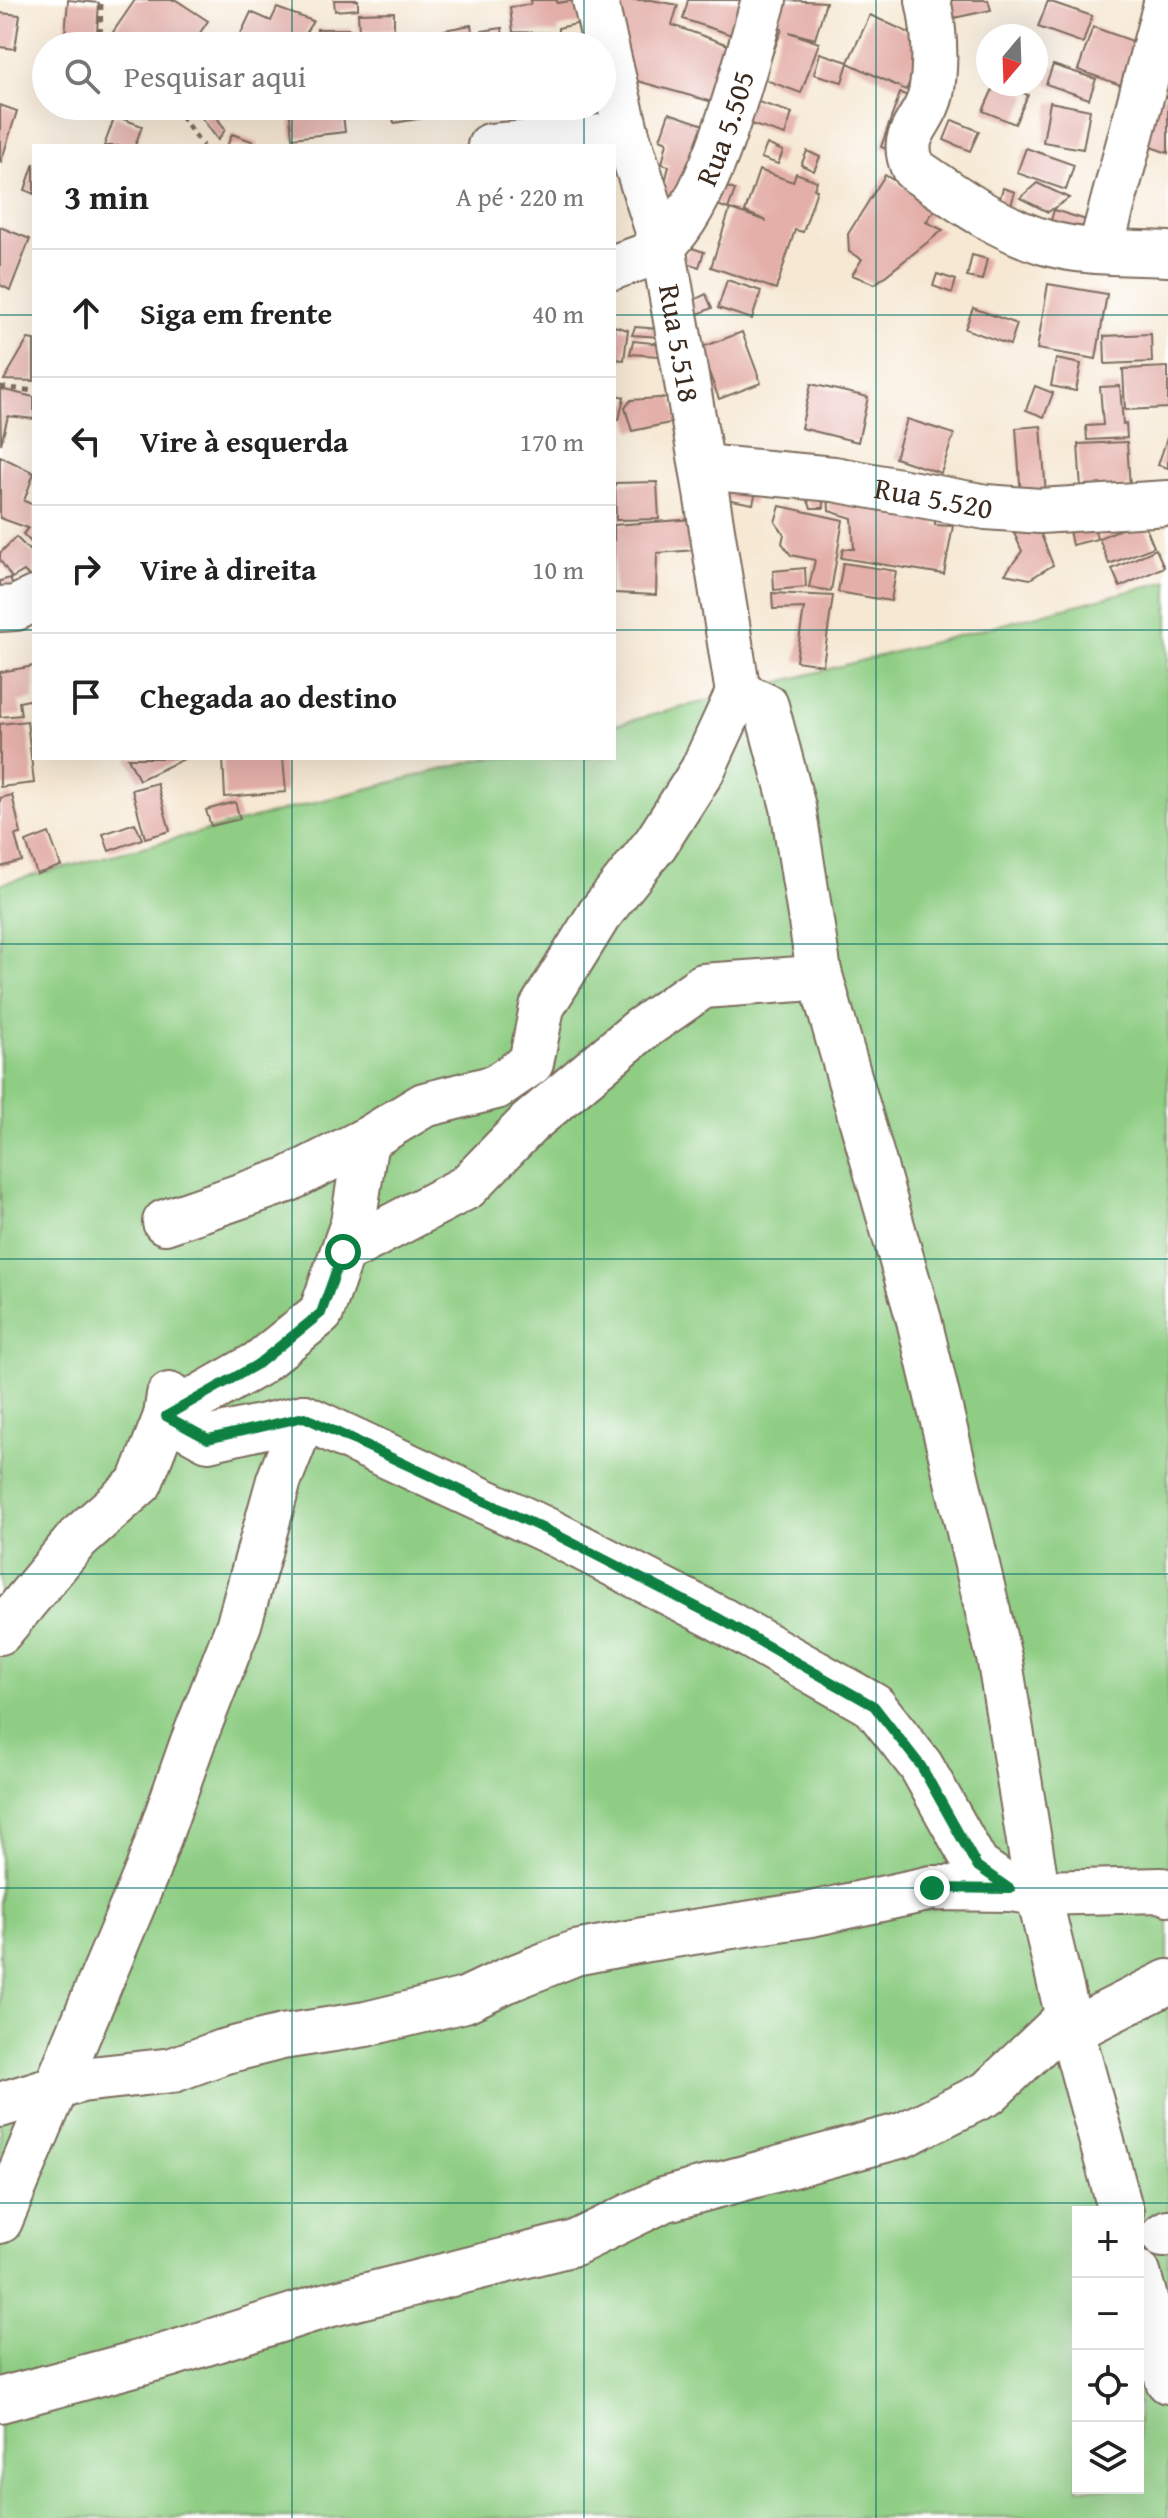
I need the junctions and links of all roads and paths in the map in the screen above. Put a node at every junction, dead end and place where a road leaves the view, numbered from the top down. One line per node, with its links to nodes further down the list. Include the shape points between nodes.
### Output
1 (101, 0): 6 (path)
2 (595, 0): 7 (street, Rua 5.518)
3 (764, 0): 13 (street, Rua 5.505, via 712,166 686,217)
4 (928, 0): 14 (street, via 935,66 930,99 908,139 914,169 989,219 1045,242)
5 (1167, 0): 14 (street)
6 (100, 32)
7 (603, 32)
8 (616, 89): 10 (street, Rua 5.518)
9 (184, 120): 11 (path)
10 (627, 135): 12 (street); 13 (street, Rua 5.518)
11 (202, 144)
12 (515, 144)
13 (663, 247): 16 (street); 19 (street, Rua 5.518)
14 (1100, 251): 15 (street)
15 (1168, 254)
16 (616, 266)
17 (0, 387): 18 (path)
18 (32, 391)
19 (702, 467): 20 (street, Rua 5.520, via 834,479 986,507 1040,511); 23 (street, Rua 5.518)
20 (1168, 503)
21 (32, 600): 22 (street)
22 (0, 609)
23 (738, 693): 24 (street, via 766,706 793,807); 25 (street, via 702,771 656,843 599,915 542,1007 531,1063 496,1087 424,1105)
24 (819, 972): 27 (street, via 800,979 703,986 640,1030 540,1113 467,1187); 31 (street, via 930,1366 1000,1662)
25 (366, 1140): 26 (street, via 287,1180); 27 (street)
26 (165, 1222)
27 (343, 1252): 28 (street, via 321,1313 258,1364)
28 (168, 1406): 29 (street, via 208,1439); 30 (street, via 140,1483 78,1538)
29 (304, 1417): 31 (street, via 583,1548 874,1706 921,1766 977,1866); 35 (street, via 279,1480 239,1624 148,1869)
30 (0, 1632)
31 (1024, 1891): 32 (street); 34 (street); 35 (street, via 932,1888 575,1953 465,2000 282,2037 173,2070 81,2080)
32 (1168, 1893)
33 (1168, 1982): 34 (street)
34 (1070, 2024): 37 (street); 42 (street, via 988,2093 903,2135 663,2200 575,2243 324,2306)
35 (58, 2089): 36 (street); 38 (street)
36 (0, 2105)
37 (1119, 2206)
38 (0, 2221)
39 (1140, 2278): 40 (street)
40 (1159, 2328): 41 (street)
41 (1168, 2381)
42 (0, 2400)

